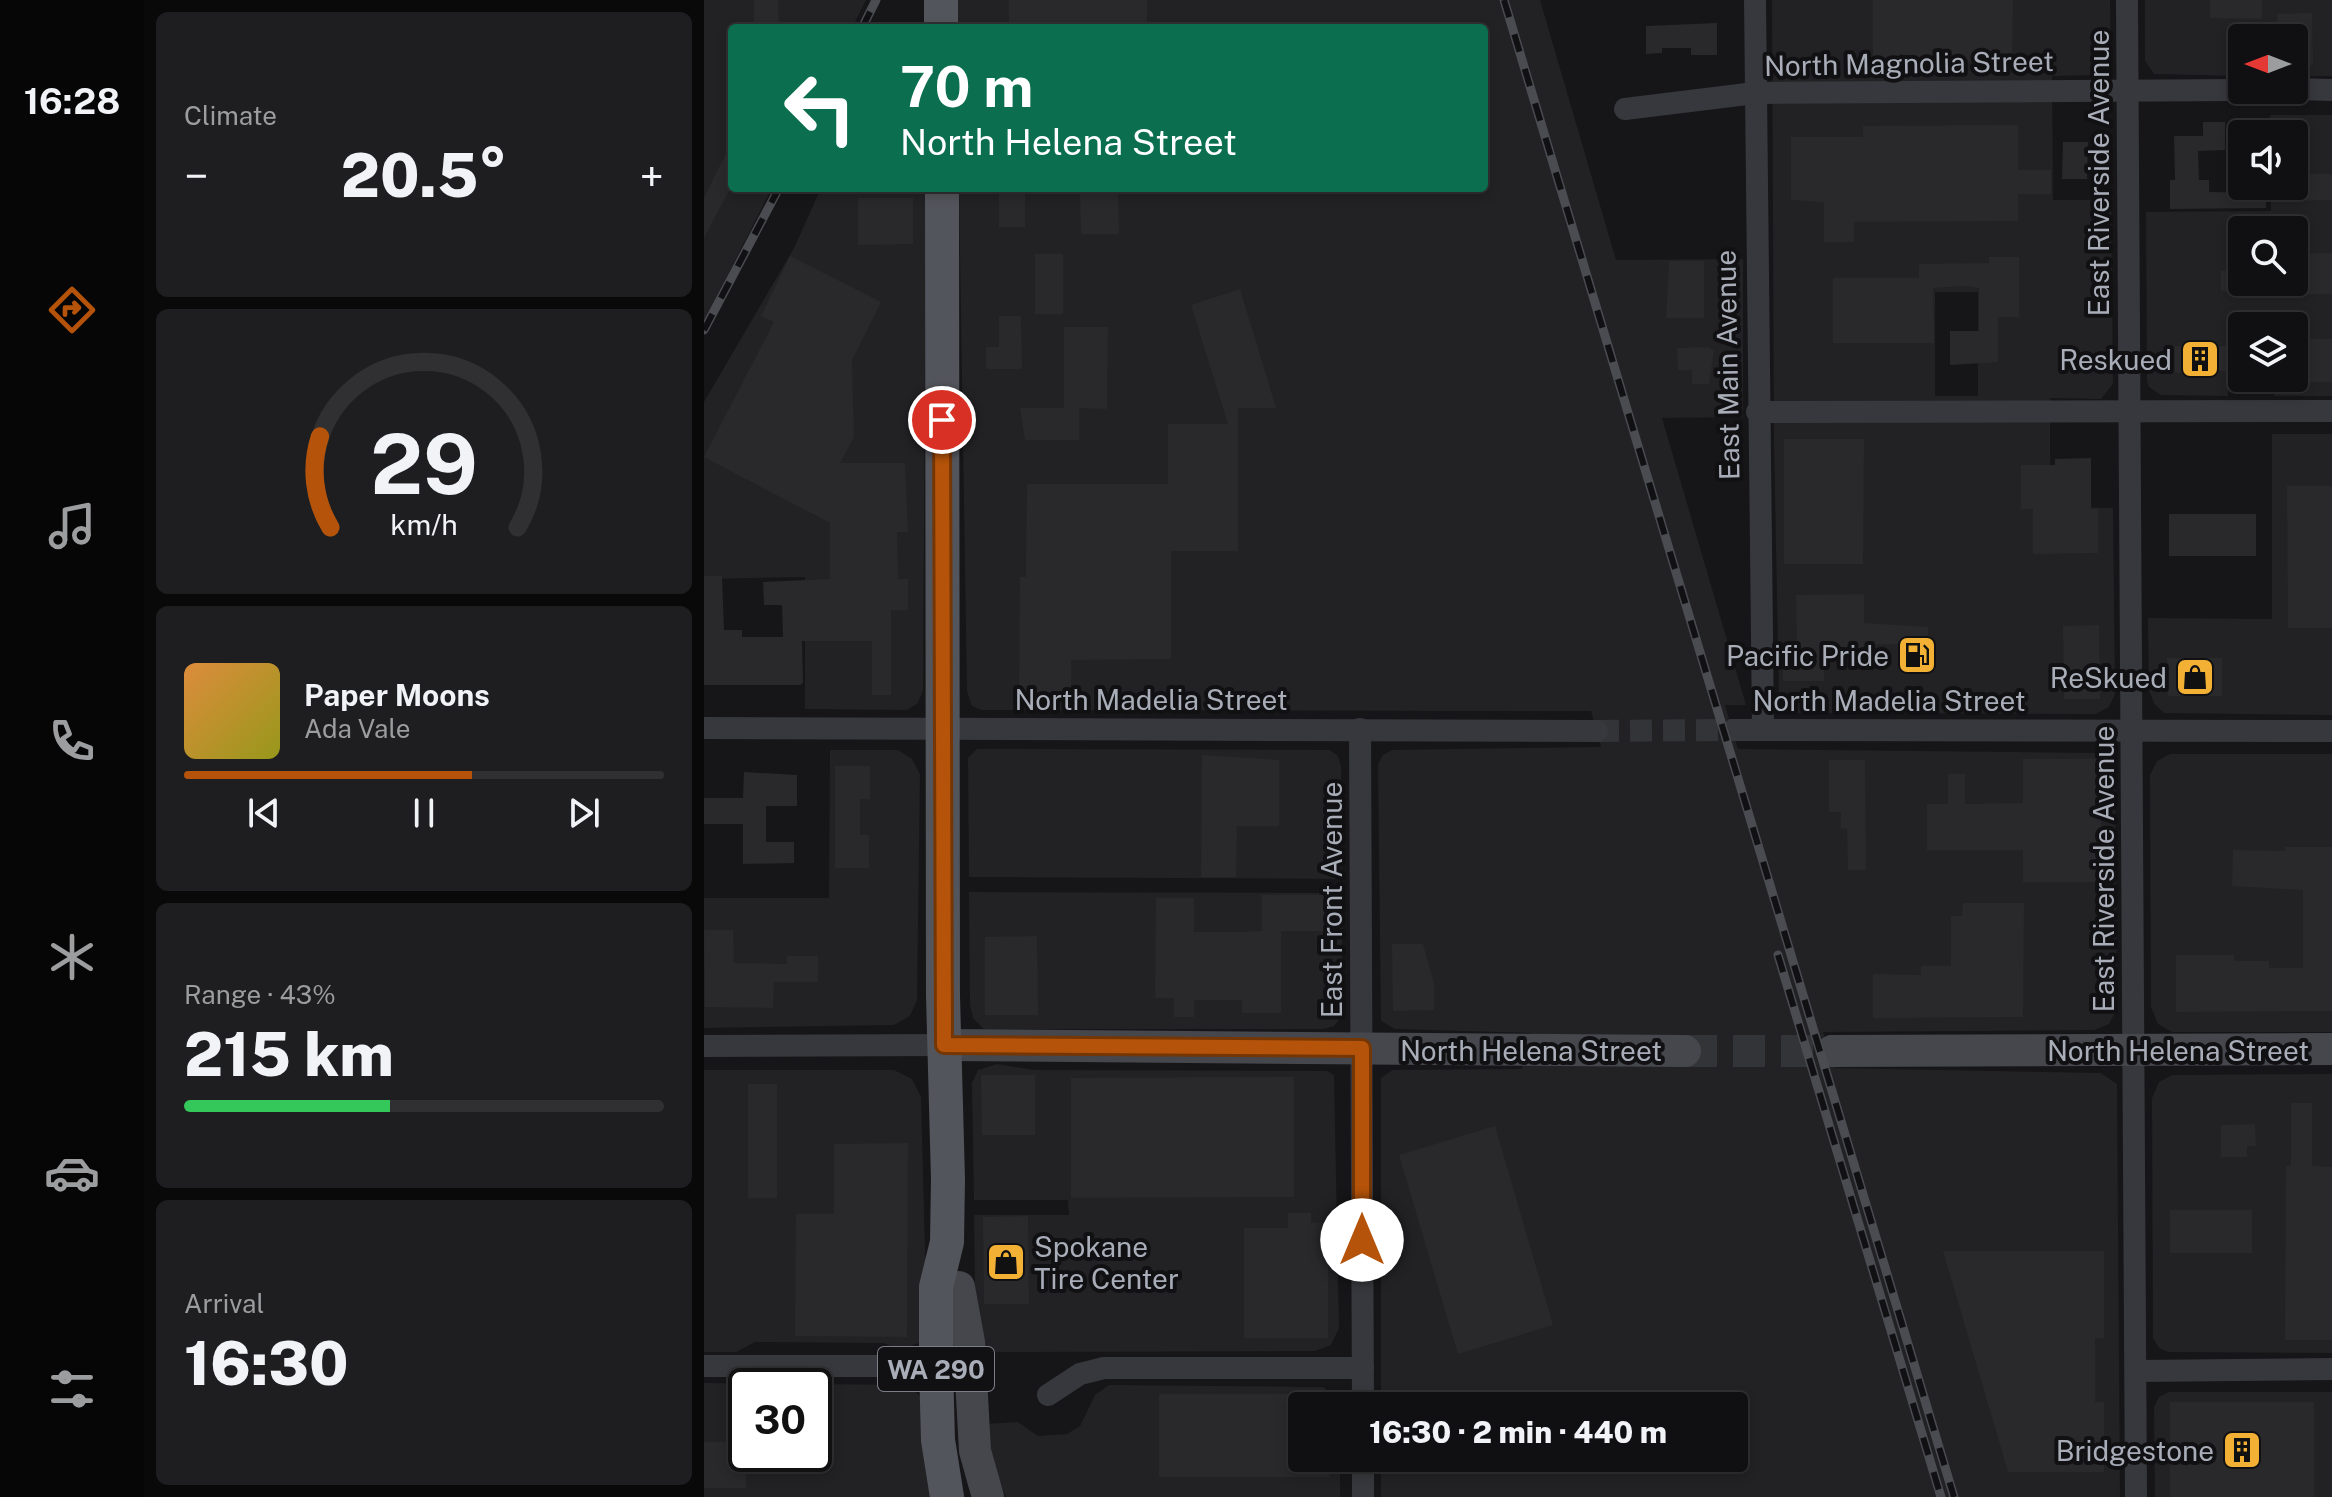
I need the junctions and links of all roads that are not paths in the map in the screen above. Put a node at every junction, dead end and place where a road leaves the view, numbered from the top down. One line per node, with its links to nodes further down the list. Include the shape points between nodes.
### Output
1 (941, 0): 4 (main road)
2 (1755, 0): 9 (street, East Main Avenue)
3 (2127, 0): 8 (street, East Riverside Avenue)
4 (941, 24)
5 (2308, 89): 7 (street)
6 (2228, 90): 8 (street, North Magnolia Street)
7 (2332, 90)
8 (2127, 91): 9 (street, North Magnolia Street); 14 (street, East Riverside Avenue)
9 (1755, 93): 10 (street, North Magnolia Street); 13 (street, East Main Avenue)
10 (1625, 109)
11 (942, 192): 18 (main road, WA 290)
12 (2332, 411): 14 (street)
13 (1757, 412): 14 (street); 17 (street, East Main Avenue)
14 (2129, 414): 22 (street, East Riverside Avenue)
15 (704, 728): 18 (street, North Madelia Street)
16 (1360, 729): 18 (street, North Madelia Street); 20 (street, North Madelia Street); 25 (street, East Front Avenue)
17 (1763, 729): 19 (street, North Madelia Street); 22 (street, North Madelia Street)
18 (944, 730): 23 (main road, WA 290)
19 (1733, 730)
20 (1597, 731)
21 (2332, 731): 22 (street, North Madelia Street)
22 (2132, 732): 27 (street, East Riverside Avenue)
23 (944, 1045): 24 (street, North Helena Street); 25 (street, North Helena Street); 30 (main road, WA 290)
24 (704, 1046)
25 (1362, 1048): 28 (street, North Helena Street); 34 (street, East Front Avenue)
26 (2332, 1049): 27 (street, North Helena Street)
27 (2134, 1050): 29 (street, North Helena Street); 36 (street, East Riverside Avenue)
28 (1685, 1051)
29 (1832, 1051)
30 (947, 1242): 31 (main road, WA 290); 33 (main road, WA 290, via 936,1287)
31 (959, 1287): 33 (main road, WA 290); 42 (street, via 969,1342 975,1451)
32 (704, 1366): 33 (street)
33 (947, 1366): 40 (main road, WA 290, via 938,1440); 41 (main road, WA 290)
34 (1363, 1368): 37 (street, East Front Avenue); 38 (street, via 1104,1368 1080,1374)
35 (2332, 1369): 36 (street)
36 (2136, 1371): 44 (street, East Riverside Avenue)
37 (1363, 1392)
38 (1048, 1395)
39 (1363, 1472): 43 (street)
40 (947, 1497)
41 (971, 1497)
42 (988, 1497)
43 (1363, 1497)
44 (2136, 1497)

